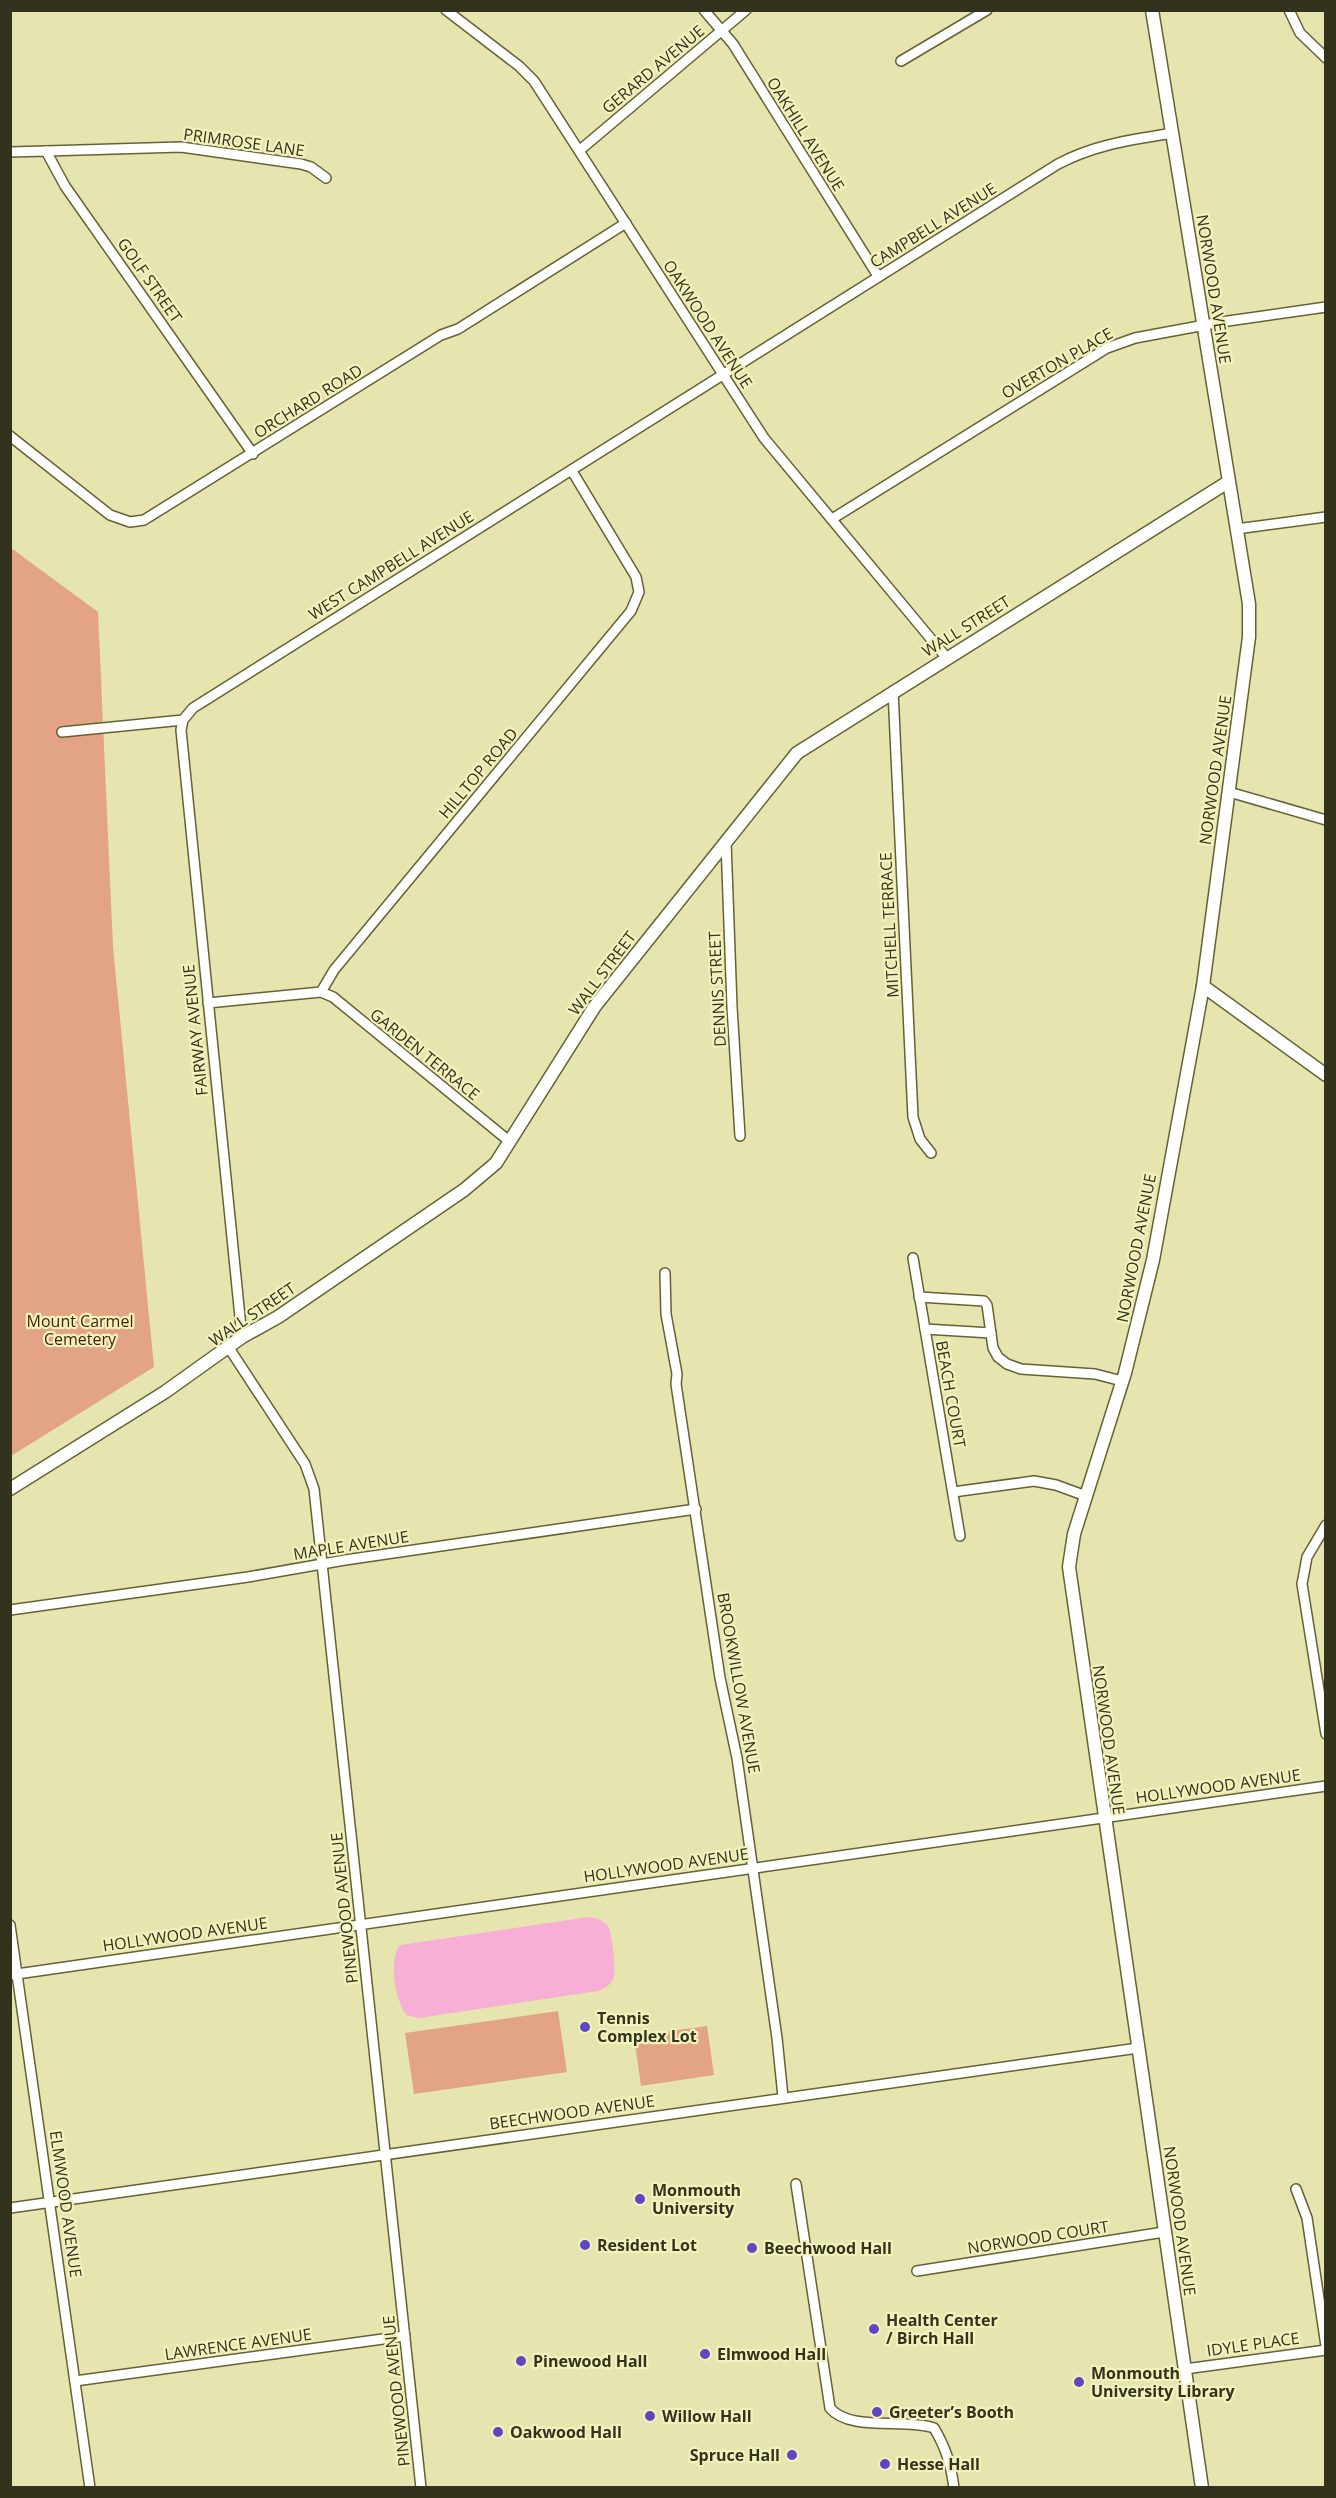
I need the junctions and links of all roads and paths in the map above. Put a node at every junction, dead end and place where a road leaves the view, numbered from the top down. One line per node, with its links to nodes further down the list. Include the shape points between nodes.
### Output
1 (446, 10): 11 (street, OAKWOOD AVENUE, via 528,74)
2 (704, 10): 7 (street, OAKHILL AVENUE)
3 (746, 10): 7 (street, GERARD AVENUE)
4 (987, 10): 9 (street)
5 (1152, 10): 10 (street, NORWOOD AVENUE)
6 (1289, 10): 8 (street, via 1300,33)
7 (722, 31): 11 (street, GERARD AVENUE); 16 (street, OAKHILL AVENUE)
8 (1326, 58)
9 (901, 61)
10 (1173, 133): 16 (street, CAMPBELL AVENUE, via 1103,145 1077,154); 18 (street, NORWOOD AVENUE)
11 (580, 150): 15 (street, OAKWOOD AVENUE)
12 (46, 151): 13 (street); 14 (street, PRIMROSE LANE, via 196,148 301,164); 21 (street, GOLF STREET, via 65,186)
13 (10, 152)
14 (326, 178)
15 (626, 223): 19 (street, OAKWOOD AVENUE); 21 (street, ORCHARD ROAD, via 458,329 441,334)
16 (878, 276): 19 (street, CAMPBELL AVENUE)
17 (1326, 307): 18 (street, OVERTON PLACE)
18 (1204, 326): 23 (street, NORWOOD AVENUE); 25 (street, OVERTON PLACE, via 1135,338 1107,348)
19 (722, 375): 22 (street, WEST CAMPBELL AVENUE); 25 (street, OAKWOOD AVENUE, via 764,438)
20 (10, 436): 21 (street, ORCHARD ROAD, via 110,515 130,522 151,518)
21 (253, 454)
22 (572, 471): 29 (street, WEST CAMPBELL AVENUE, via 193,708); 35 (street, HILLTOP ROAD, via 636,577 639,592 635,606 334,970)
23 (1228, 482): 26 (street, NORWOOD AVENUE); 27 (street, WALL STREET)
24 (1326, 517): 26 (street)
25 (832, 519): 27 (street, OAKWOOD AVENUE)
26 (1236, 529): 31 (street, NORWOOD AVENUE, via 1249,604 1249,637)
27 (946, 657): 28 (street, WALL STREET)
28 (893, 691): 33 (street, WALL STREET, via 797,753); 40 (street, MITCHELL TERRACE, via 913,1117 920,1139)
29 (183, 720): 30 (street); 36 (street, FAIRWAY AVENUE)
30 (62, 732)
31 (1229, 792): 32 (street); 34 (street, NORWOOD AVENUE)
32 (1326, 820)
33 (726, 841): 38 (street, DENNIS STREET); 39 (street, WALL STREET, via 595,1006)
34 (1203, 986): 37 (street); 48 (street, NORWOOD AVENUE, via 1153,1260)
35 (321, 992): 36 (street); 39 (street, GARDEN TERRACE, via 333,997)
36 (208, 1003): 46 (street, FAIRWAY AVENUE)
37 (1326, 1075)
38 (740, 1136)
39 (508, 1141): 46 (street, WALL STREET, via 490,1169 464,1190 278,1317)
40 (931, 1153)
41 (913, 1257): 43 (street, BEACH COURT)
42 (665, 1273): 52 (street, BROOKWILLOW AVENUE, via 666,1314)
43 (920, 1297): 44 (street, BEACH COURT); 45 (street, via 984,1301)
44 (925, 1329): 45 (street); 50 (street, BEACH COURT)
45 (991, 1333): 48 (street, via 998,1357 1014,1367 1095,1374)
46 (242, 1336): 47 (street, WALL STREET)
47 (229, 1348): 49 (street, WALL STREET); 55 (street, PINEWOOD AVENUE, via 308,1469)
48 (1122, 1381): 51 (street, NORWOOD AVENUE)
49 (10, 1489)
50 (953, 1492): 51 (street, via 1034,1480); 54 (street, BEACH COURT)
51 (1086, 1496): 59 (street, NORWOOD AVENUE, via 1069,1568)
52 (696, 1509): 55 (street, MAPLE AVENUE); 60 (street, BROOKWILLOW AVENUE)
53 (1326, 1525): 57 (street, via 1307,1557 1302,1584)
54 (960, 1536)
55 (323, 1565): 56 (street, MAPLE AVENUE); 61 (street, PINEWOOD AVENUE)
56 (10, 1610)
57 (1326, 1734)
58 (1326, 1786): 59 (street, HOLLYWOOD AVENUE)
59 (1104, 1817): 60 (street, HOLLYWOOD AVENUE); 64 (street, NORWOOD AVENUE)
60 (753, 1868): 61 (street, HOLLYWOOD AVENUE); 65 (street, BROOKWILLOW AVENUE)
61 (361, 1924): 63 (street, HOLLYWOOD AVENUE); 66 (street, PINEWOOD AVENUE)
62 (10, 1925): 63 (street, ELMWOOD AVENUE)
63 (14, 1974): 69 (street, ELMWOOD AVENUE)
64 (1138, 2048): 65 (street, BEECHWOOD AVENUE); 71 (street, NORWOOD AVENUE)
65 (783, 2097): 66 (street, BEECHWOOD AVENUE)
66 (386, 2154): 69 (street, BEECHWOOD AVENUE); 73 (street, PINEWOOD AVENUE)
67 (795, 2184): 79 (street, via 830,2408 840,2417 856,2422 902,2422 934,2428 951,2463)
68 (1296, 2189): 74 (street, via 1307,2218)
69 (50, 2202): 70 (street, BEECHWOOD AVENUE); 76 (street, ELMWOOD AVENUE)
70 (10, 2208)
71 (1164, 2232): 72 (street, NORWOOD COURT); 75 (street, NORWOOD AVENUE)
72 (917, 2271)
73 (405, 2336): 76 (street, LAWRENCE AVENUE); 78 (street, PINEWOOD AVENUE)
74 (1326, 2348): 75 (street, IDYLE PLACE)
75 (1185, 2369): 80 (street, NORWOOD AVENUE)
76 (75, 2381): 77 (street, ELMWOOD AVENUE)
77 (90, 2487)
78 (421, 2487)
79 (954, 2487)
80 (1202, 2487)

